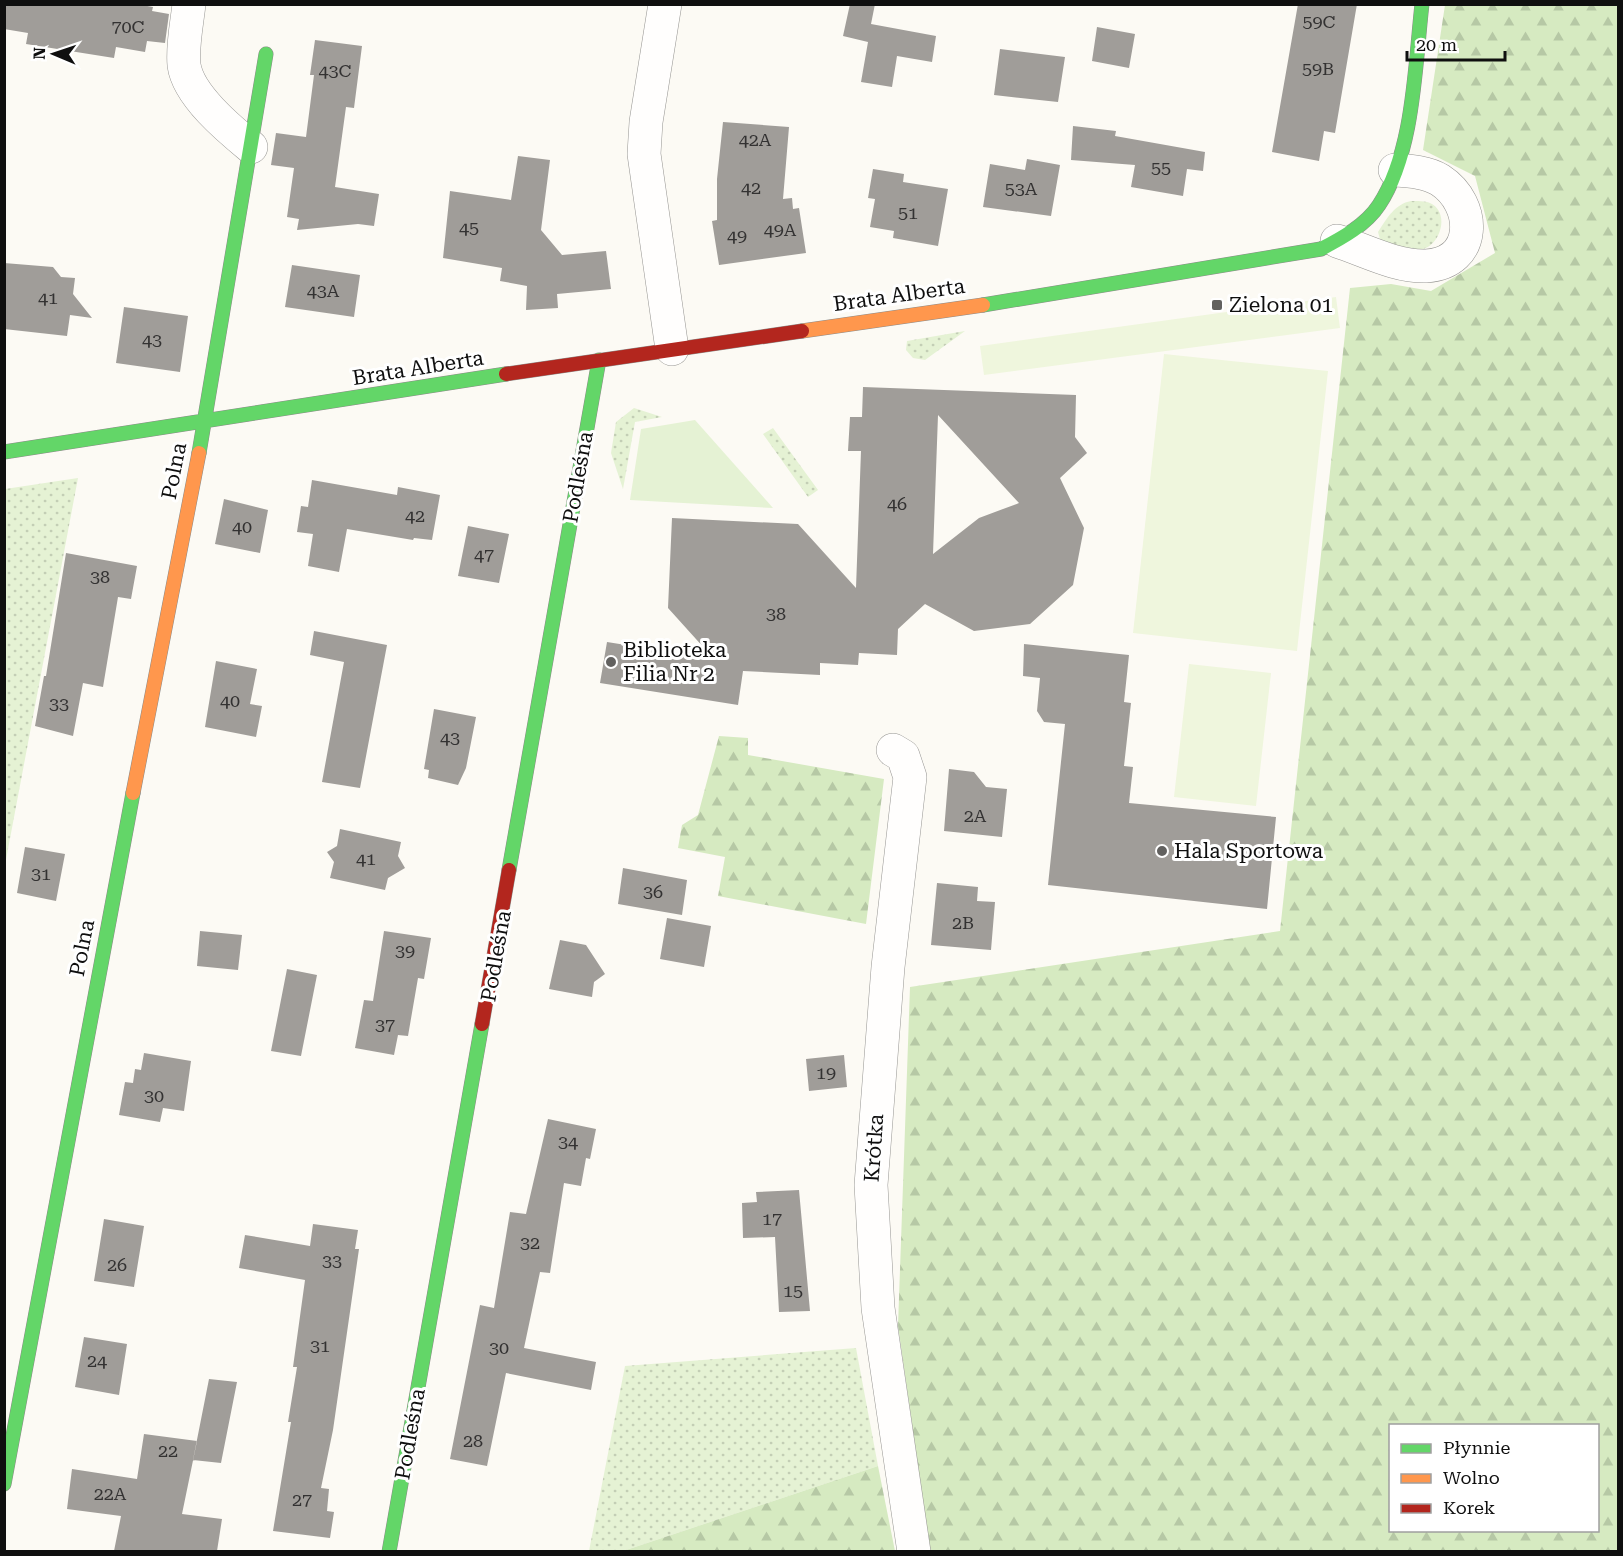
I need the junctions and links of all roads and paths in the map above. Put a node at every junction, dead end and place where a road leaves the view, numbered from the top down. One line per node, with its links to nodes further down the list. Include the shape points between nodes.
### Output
1 (189, 4): 5 (street, via 184,65 190,81 201,99)
2 (665, 4): 8 (street, via 644,154)
3 (1422, 4): 6 (street, Brata Alberta)
4 (266, 54): 5 (street)
5 (250, 147): 10 (street)
6 (1395, 170): 7 (street, Brata Alberta, via 1379,204); 7 (street, via 1439,179 1458,198 1468,221 1464,244 1456,254 1436,264 1409,264)
7 (1337, 242): 8 (street, Brata Alberta, via 1321,249 1197,271)
8 (672, 349): 9 (street, Brata Alberta)
9 (599, 360): 10 (street, Brata Alberta); 14 (street, Podleśna)
10 (205, 421): 11 (street, Brata Alberta); 13 (street, Polna)
11 (4, 452)
12 (893, 750): 15 (street, Krótka, via 903,756 910,777 888,967 871,1228 878,1308)
13 (4, 1484)
14 (389, 1551)
15 (914, 1551)

